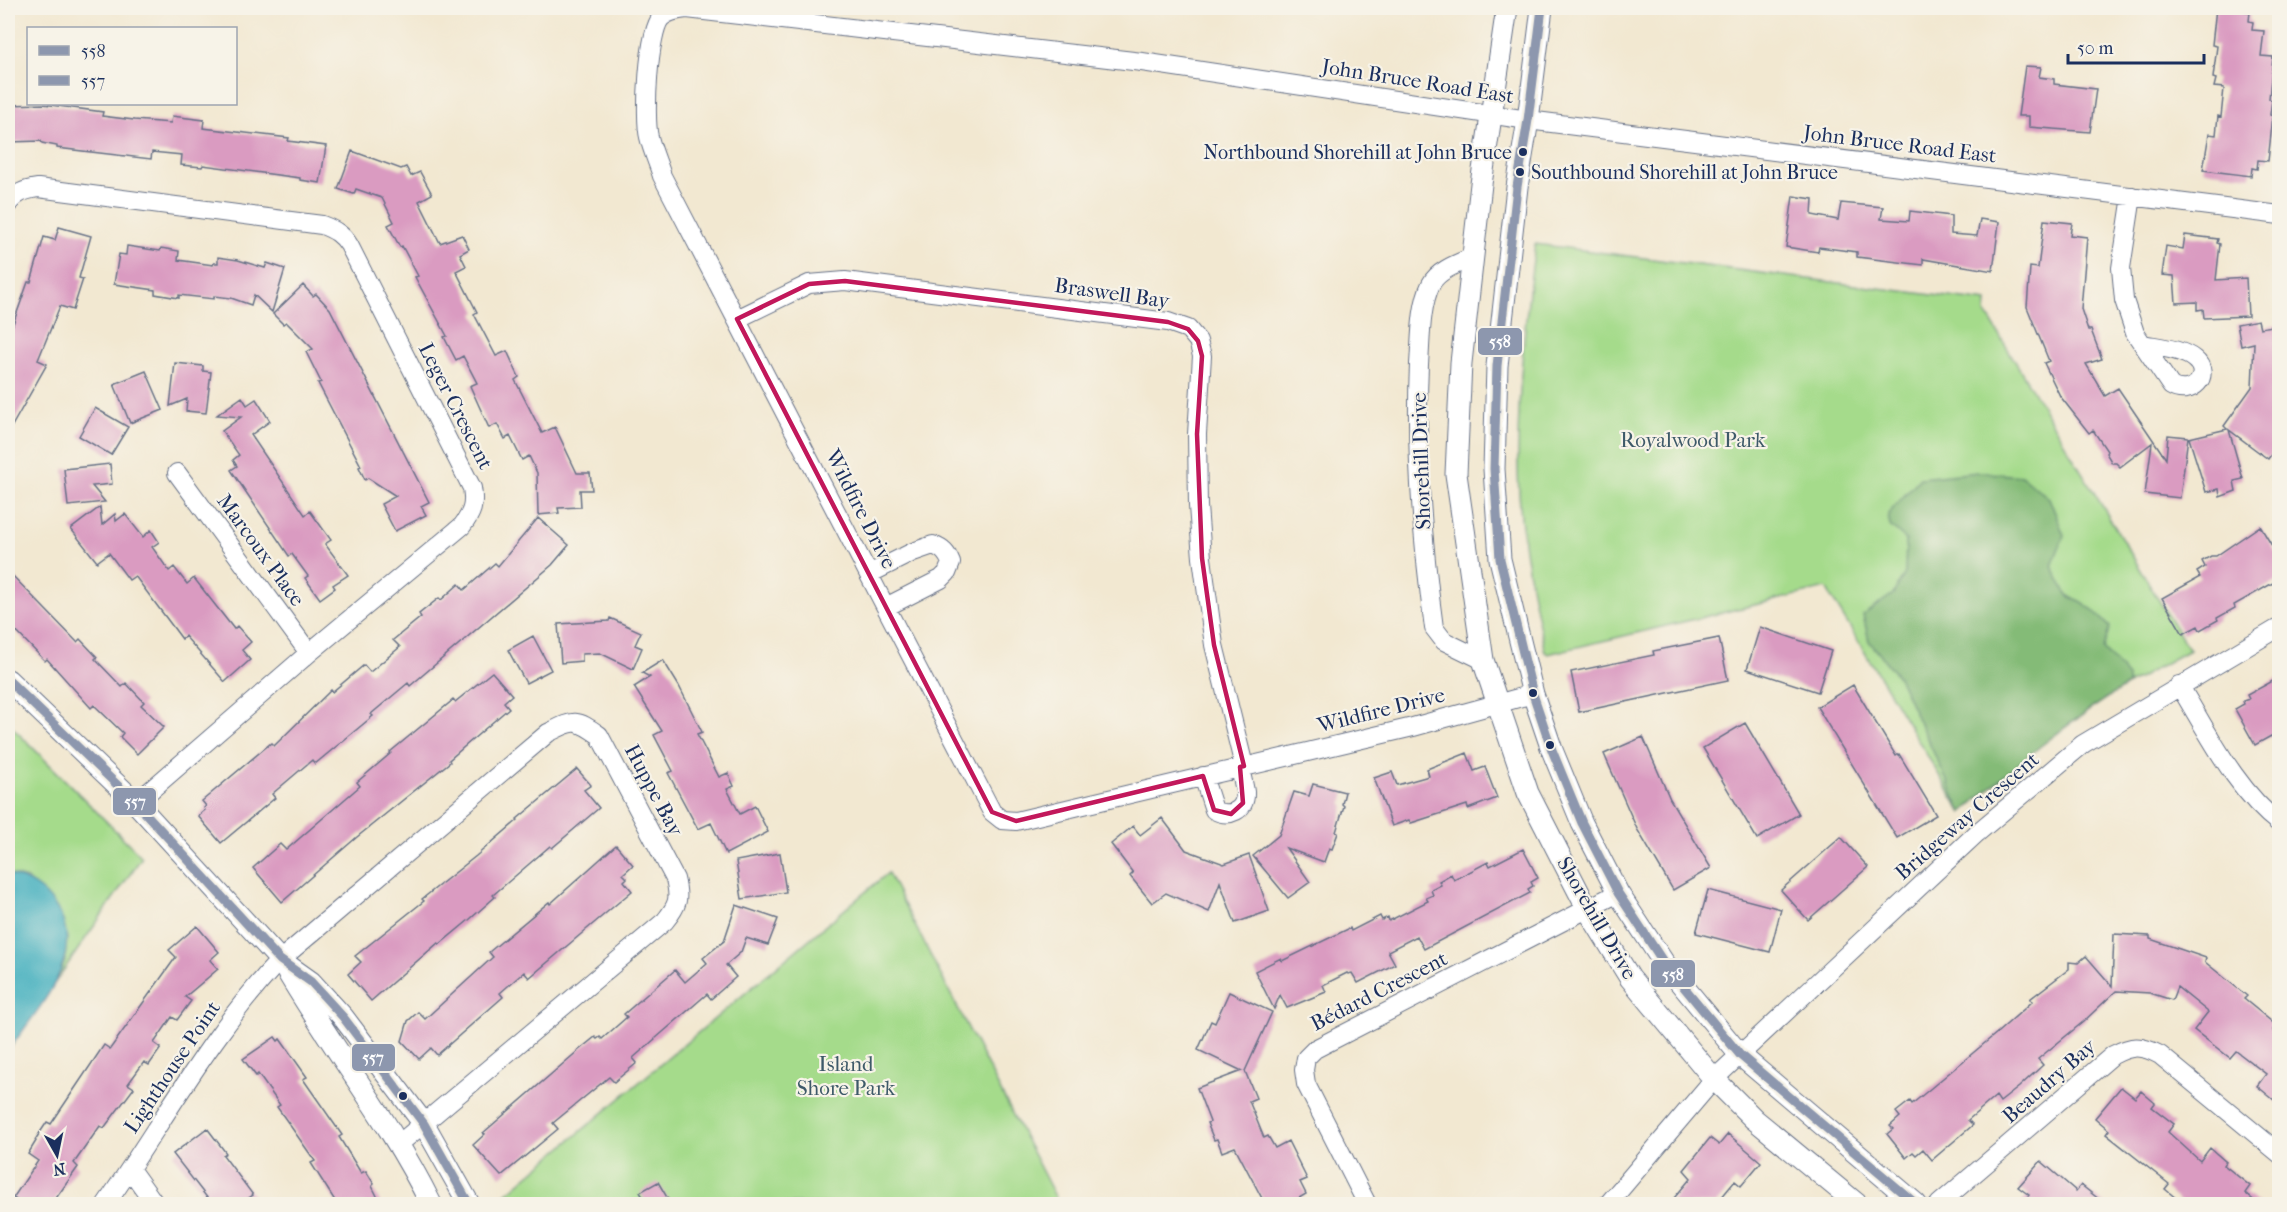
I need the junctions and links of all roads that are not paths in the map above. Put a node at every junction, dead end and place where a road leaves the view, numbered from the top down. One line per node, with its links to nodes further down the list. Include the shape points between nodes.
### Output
1 (1507, 8): 4 (street, Shorehill Drive)
2 (1542, 8): 5 (street, Shorehill Drive)
3 (660, 19): 4 (street, John Bruce Road East, via 670,12 687,9 1142,62); 10 (street, Wildfire Drive, via 646,97 648,135 662,176)
4 (1493, 114): 5 (street, John Bruce Road East); 9 (street, Shorehill Drive)
5 (1528, 120): 6 (street, John Bruce Road East); 20 (street, Shorehill Drive, via 1497,366 1494,469 1500,559)
6 (2132, 196): 8 (street, John Bruce Road East); 11 (street, via 2121,285 2130,321)
7 (8, 204): 16 (street, Leger Crescent, via 22,190 38,188 322,225 342,235 350,245 469,479 474,503 472,514 462,526)
8 (2280, 215)
9 (1473, 257): 17 (street, Shorehill Drive, via 1461,363 1456,474); 17 (street, Shorehill Drive, via 1432,281 1425,302 1417,417 1420,505 1434,628 1443,641)
10 (737, 319): 13 (street, Wildfire Drive); 22 (street, Braswell Bay, via 808,284 845,281 1168,322 1188,329 1198,341 1202,356 1197,434 1202,558 1214,645)
11 (2144, 344)
12 (177, 473): 16 (street, Marcoux Place)
13 (869, 574): 14 (street, Wildfire Drive); 14 (street, via 933,545 947,555 951,563 941,579)
14 (886, 607): 23 (street, Wildfire Drive, via 992,812 1002,820 1016,821)
15 (2280, 627): 19 (street, Bridgeway Crescent)
16 (309, 653): 24 (street, Leger Crescent)
17 (1483, 660): 21 (street, Shorehill Drive)
18 (8, 680): 24 (street)
19 (2179, 685): 25 (street, via 2240,783 2262,811); 29 (street, Bridgeway Crescent, via 2083,744 1977,833)
20 (1533, 694): 21 (street, Wildfire Drive); 26 (street, Shorehill Drive, via 1582,823)
21 (1498, 705): 22 (street, Wildfire Drive); 27 (street, Shorehill Drive, via 1528,793)
22 (1242, 767): 23 (street, Wildfire Drive); 23 (street, via 1243,803 1230,814 1214,810)
23 (1203, 776)
24 (136, 803): 28 (street)
25 (2280, 824)
26 (1618, 893): 27 (street, Bédard Crescent); 29 (street, Shorehill Drive, via 1664,963)
27 (1588, 910): 30 (street, Shorehill Drive, via 1630,978); 39 (street, Bédard Crescent, via 1360,1025 1306,1058 1306,1084)
28 (280, 960): 31 (street, via 311,982 343,1017); 31 (street, Huppe Bay, via 548,734 567,724 582,723 599,735 675,879 679,895 675,909); 32 (street); 34 (street, Lighthouse Point, via 256,986 200,1064)
29 (1740, 1055): 30 (street, Bridgeway Crescent); 42 (street, Shorehill Drive)
30 (1714, 1079): 40 (street, Bridgeway Crescent); 41 (street, Shorehill Drive, via 1754,1119)
31 (424, 1124): 32 (street, Huppe Bay); 38 (street)
32 (399, 1144): 37 (street)
33 (2280, 1154): 43 (street, Beaudry Bay, via 2160,1055 2135,1046 2113,1054)
34 (130, 1169): 35 (street, Lighthouse Point); 36 (street)
35 (106, 1204)
36 (154, 1204)
37 (431, 1204)
38 (469, 1204)
39 (1367, 1204)
40 (1608, 1204)
41 (1857, 1204)
42 (1916, 1204)
43 (1939, 1204)

